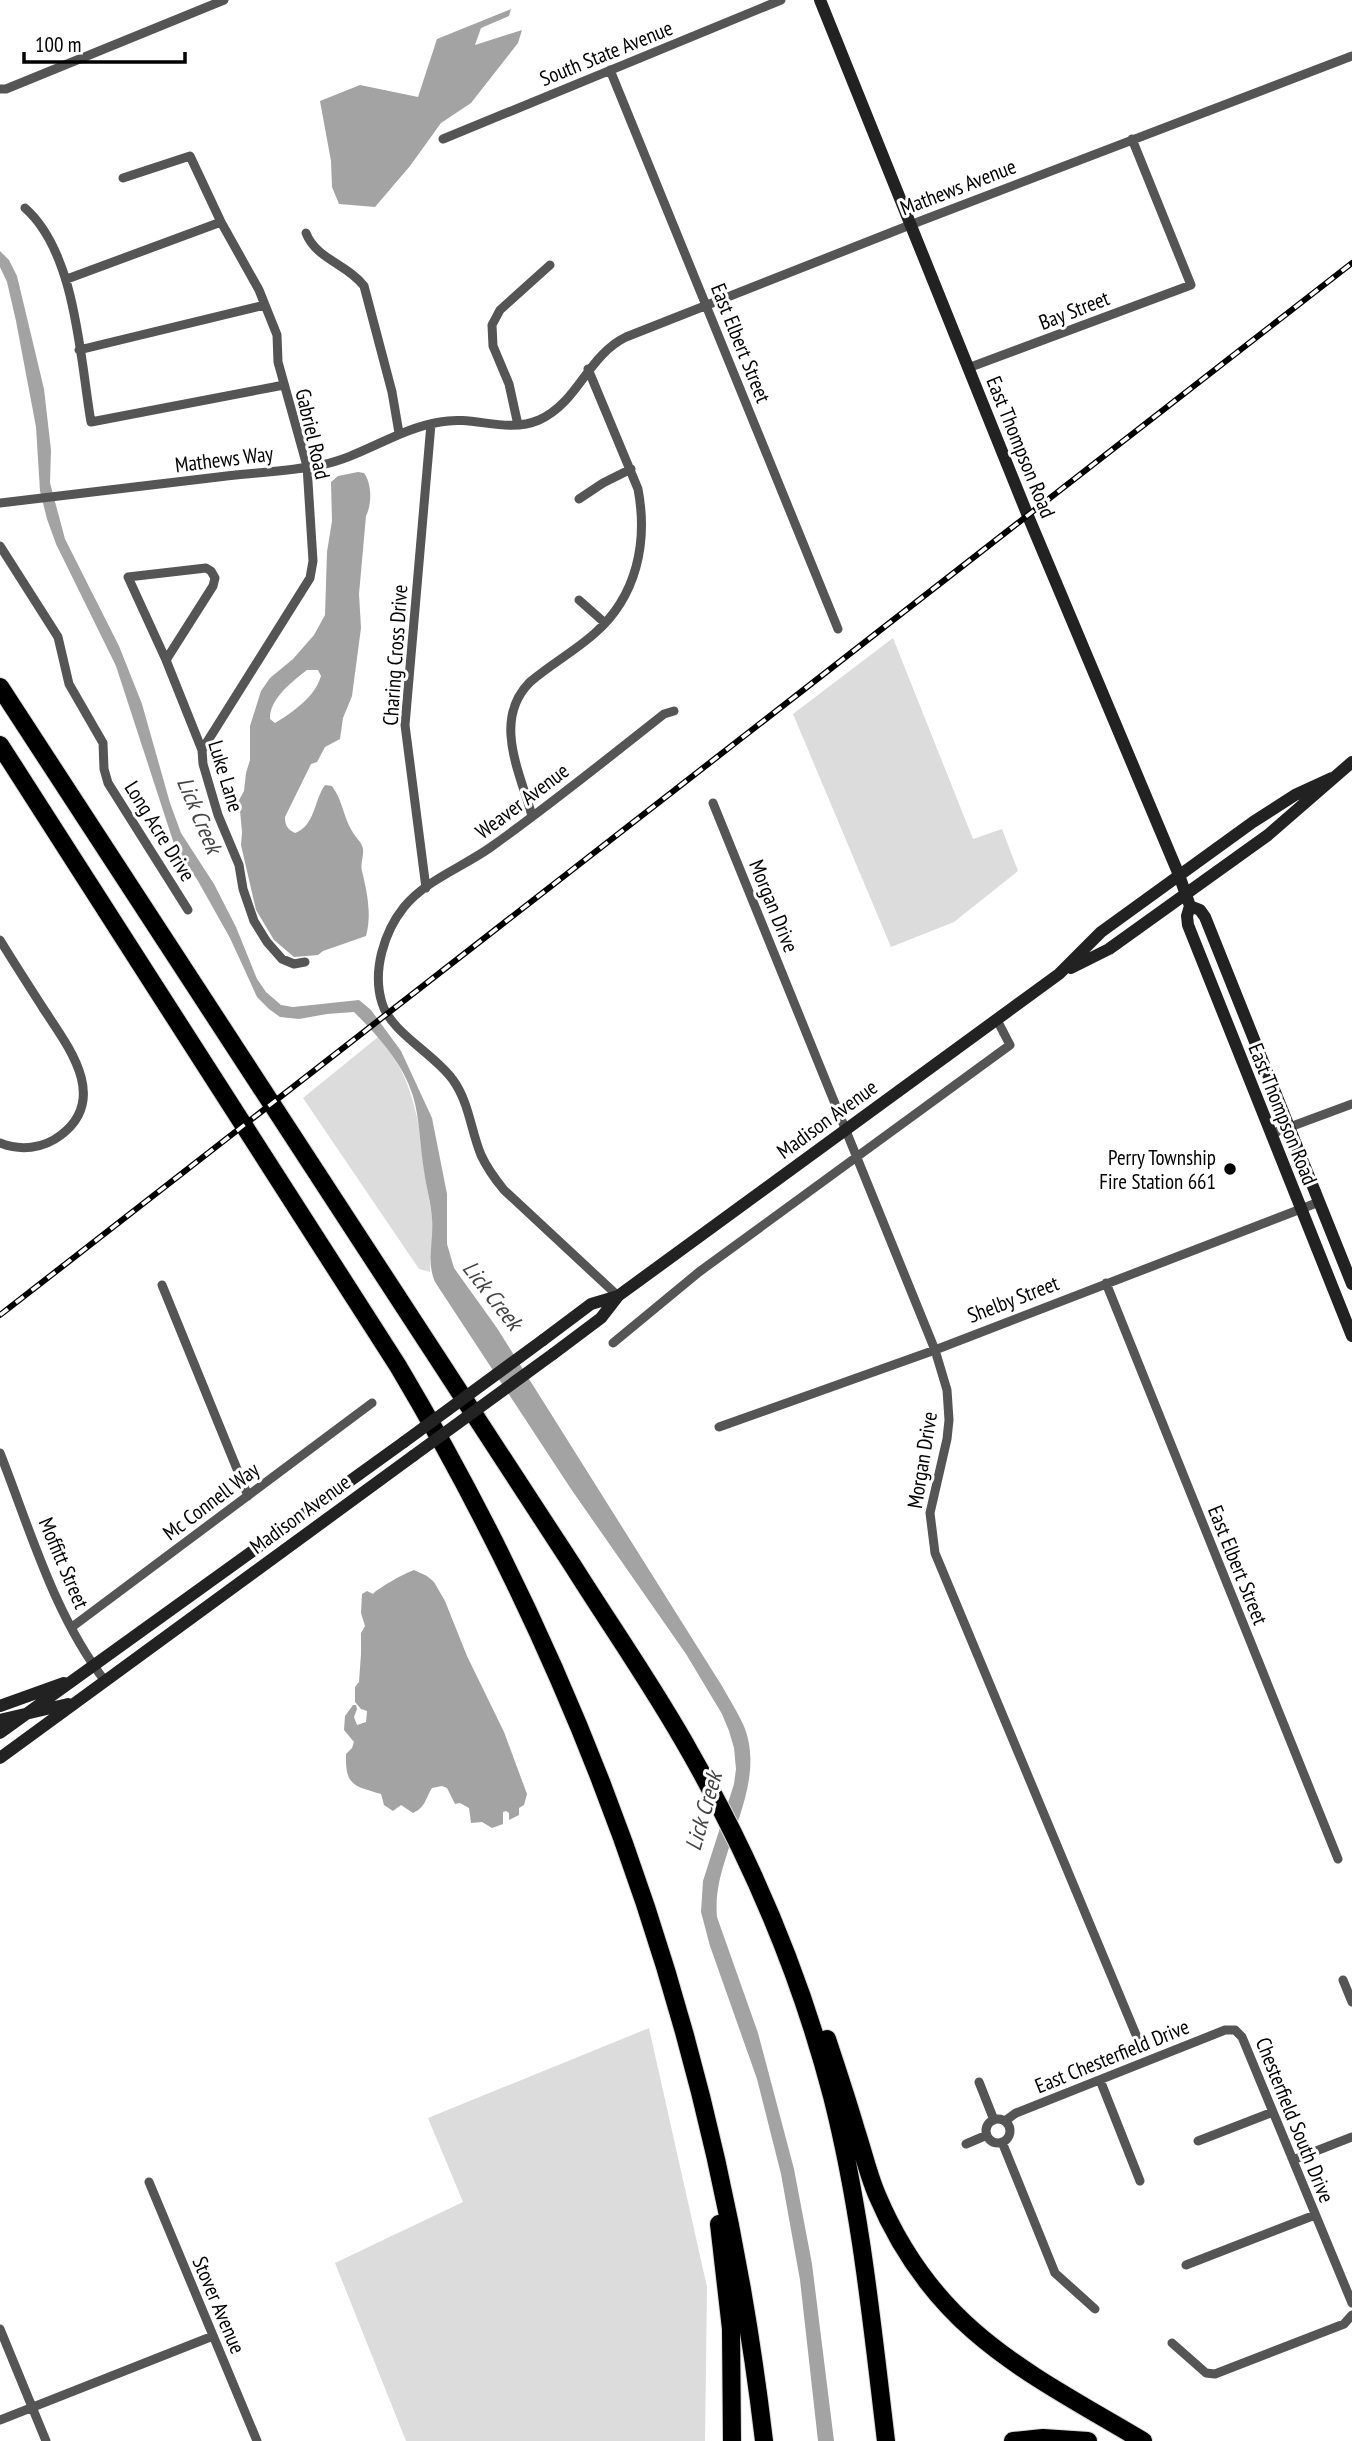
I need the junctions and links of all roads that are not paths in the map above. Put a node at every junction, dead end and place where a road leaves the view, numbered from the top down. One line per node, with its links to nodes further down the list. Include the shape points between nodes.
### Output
1 (224, 0): 6 (street)
2 (781, 0): 5 (street, South State Avenue)
3 (820, 0): 12 (main road, East Thompson Road)
4 (1352, 55): 8 (street, Mathews Avenue)
5 (610, 70): 7 (street, South State Avenue); 17 (street, East Elbert Street)
6 (0, 89)
7 (443, 139)
8 (1132, 139): 12 (street, Mathews Avenue); 19 (street, Bay Street, via 1191,285)
9 (123, 178): 11 (street, Gabriel Road, via 190,156)
10 (25, 208): 15 (street, via 51,241)
11 (220, 222): 15 (street); 16 (street, Gabriel Road)
12 (910, 225): 17 (street, Mathews Avenue); 19 (main road, East Thompson Road)
13 (306, 233): 24 (street, via 311,246 351,271 364,286)
14 (550, 265): 23 (street, via 500,310 492,325 493,346 509,384)
15 (67, 279): 18 (street)
16 (265, 305): 18 (street); 21 (street, Gabriel Road, via 277,335)
17 (707, 306): 20 (street, Mathews Avenue, via 622,339 604,350); 32 (street, East Elbert Street)
18 (79, 350): 21 (street, via 90,422)
19 (968, 368): 42 (main road, East Thompson Road)
20 (588, 369): 23 (street, Mathews Way, via 556,410); 26 (street)
21 (284, 385): 25 (street, Gabriel Road)
22 (431, 424): 23 (street, Mathews Way, via 459,420); 24 (street, Mathews Way); 43 (street, Charing Cross Drive, via 405,725)
23 (518, 425)
24 (399, 433): 25 (street, Mathews Way, via 334,461)
25 (307, 466): 28 (street, Mathews Way); 37 (street, Gabriel Road, via 310,578)
26 (631, 469): 27 (street); 31 (street, via 642,509 640,553 628,590)
27 (579, 499)
28 (0, 503)
29 (0, 546): 45 (street, Long Acre Drive, via 58,637 69,684 103,743 108,783)
30 (579, 600): 31 (street)
31 (605, 623): 41 (street, via 530,682 513,707 510,736)
32 (838, 629)
33 (166, 660): 33 (street, Luke Lane, via 128,577 202,568 213,573 213,586); 37 (street, Luke Lane)
34 (0, 687): 80 (highway, via 666,1711 705,1778)
35 (674, 711): 41 (street, Weaver Avenue)
36 (0, 745): 96 (highway, via 384,1344 494,1537 570,1702 637,1876 682,2019)
37 (202, 750): 47 (street, Luke Lane, via 218,815 239,865 254,921 282,959)
38 (1352, 762): 39 (main road, Madison Avenue)
39 (1332, 778): 42 (main road, Madison Avenue, via 1255,820); 44 (main road, Madison Avenue)
40 (713, 803): 52 (street, Morgan Drive)
41 (532, 816): 43 (street, Weaver Avenue)
42 (1179, 875): 44 (main road, East Thompson Road); 48 (main road, Madison Avenue, via 1101,933)
43 (426, 888): 61 (street, Weaver Avenue, via 394,922 384,945 379,969 386,1010 453,1080 482,1158 498,1182)
44 (1188, 900): 48 (main road, Madison Avenue); 51 (main road, East Thompson Road, via 1205,916); 53 (main road, East Thompson Road, via 1188,925)
45 (188, 910)
46 (0, 940): 54 (street, via 76,1059 84,1086 78,1113 60,1136 35,1147)
47 (305, 962)
48 (1059, 974): 49 (main road, Madison Avenue)
49 (997, 1020): 52 (main road, Madison Avenue); 55 (street, via 1010,1045)
50 (1352, 1104): 51 (street)
51 (1290, 1127): 53 (street); 56 (main road, East Thompson Road)
52 (846, 1130): 55 (street, Morgan Drive); 61 (main road, Madison Avenue)
53 (1271, 1134): 57 (main road, East Thompson Road)
54 (2, 1144)
55 (857, 1157): 63 (street, via 699,1272); 64 (street, Morgan Drive)
56 (1319, 1202): 57 (street, Shelby Street); 59 (main road, East Thompson Road)
57 (1301, 1209): 58 (street, Shelby Street); 62 (main road, East Thompson Road)
58 (1106, 1283): 64 (street, Shelby Street); 79 (street, East Elbert Street)
59 (1352, 1284)
60 (162, 1285): 68 (street)
61 (618, 1296): 70 (main road, Madison Avenue, bridge, via 591,1304); 72 (main road, Madison Avenue, bridge, via 601,1318)
62 (1352, 1336)
63 (613, 1343)
64 (935, 1350): 66 (street, Shelby Street); 84 (street, Morgan Drive, via 947,1390 949,1420 930,1513 934,1553)
65 (372, 1403): 68 (street, Mc Connell Way)
66 (719, 1427)
67 (0, 1453): 69 (street, Moffitt Street)
68 (247, 1496): 69 (street, Mc Connell Way)
69 (72, 1627): 70 (street, Moffitt Street)
70 (94, 1667): 71 (main road, Madison Avenue); 72 (street, Moffitt Street)
71 (75, 1680): 74 (main road); 75 (main road, Madison Avenue)
72 (105, 1681): 73 (main road, Madison Avenue)
73 (80, 1700): 75 (main road); 78 (main road, Madison Avenue)
74 (0, 1706)
75 (29, 1713): 76 (main road); 77 (main road, Madison Avenue)
76 (0, 1720)
77 (0, 1734)
78 (0, 1758)
79 (1338, 1859)
80 (781, 1941): 104 (highway, via 818,2049 843,2144 862,2239); 118 (highway, via 816,2006 876,2194 925,2281 998,2353)
81 (1343, 1980): 82 (street)
82 (1352, 2002)
83 (1235, 2030): 85 (street, East Chesterfield Drive); 87 (street, Chesterfield South Drive)
84 (1139, 2042)
85 (1100, 2080): 89 (street, East Chesterfield Drive); 97 (street)
86 (979, 2082): 88 (street)
87 (1273, 2112): 92 (street); 95 (street, Chesterfield South Drive)
88 (994, 2120): 89 (street); 90 (street)
89 (1005, 2121): 93 (street, via 1010,2134)
90 (987, 2135): 93 (street, via 993,2142); 94 (street)
91 (1352, 2137): 95 (street)
92 (1198, 2141)
93 (1002, 2142): 102 (street, via 1055,2273)
94 (966, 2144)
95 (1293, 2161): 99 (street, Chesterfield South Drive)
96 (719, 2175): 112 (highway, via 719,2223 731,2329); 113 (highway)
97 (1140, 2181)
98 (149, 2182): 106 (street, Stover Avenue)
99 (1315, 2215): 100 (street); 101 (street, Chesterfield South Drive)
100 (1186, 2265)
101 (1352, 2303)
102 (1095, 2309)
103 (1352, 2315): 107 (street, via 1344,2324 1215,2374 1206,2373)
104 (871, 2317): 114 (highway); 115 (highway)
105 (0, 2329): 108 (street)
106 (213, 2336): 108 (street); 111 (street, Stover Avenue)
107 (1172, 2343)
108 (33, 2407): 109 (street); 110 (street)
109 (0, 2420)
110 (46, 2441)
111 (257, 2441)
112 (732, 2441)
113 (764, 2441)
114 (874, 2441)
115 (886, 2441)
116 (1013, 2441): 117 (highway)
117 (1088, 2441)
118 (1143, 2441)

